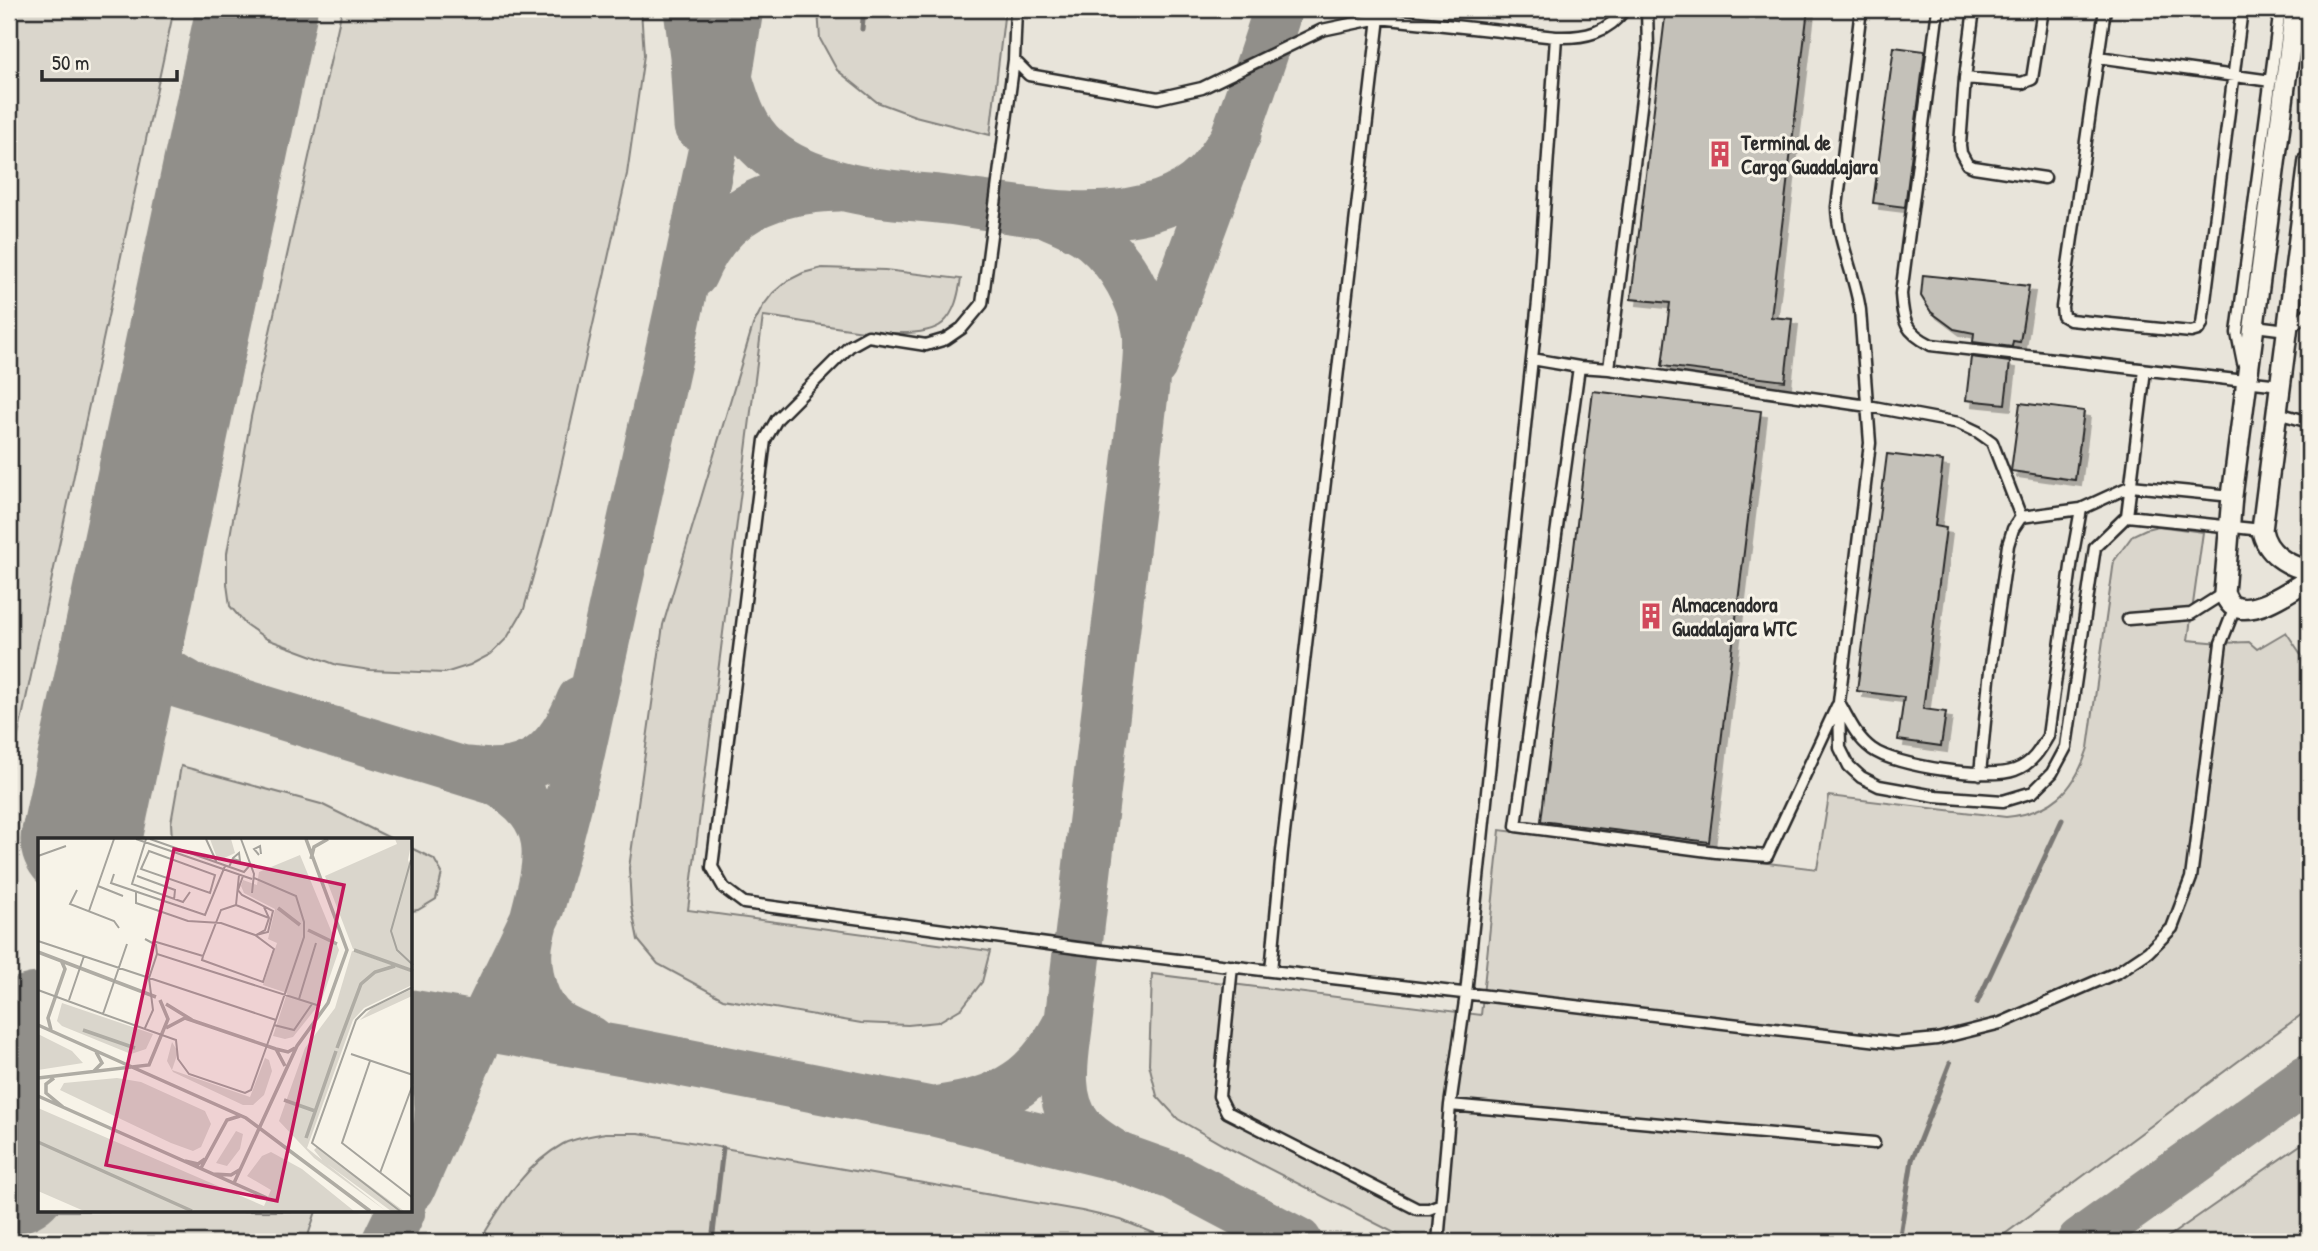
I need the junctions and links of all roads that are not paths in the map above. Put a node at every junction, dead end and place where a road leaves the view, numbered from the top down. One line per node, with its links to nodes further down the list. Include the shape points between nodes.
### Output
1 (1016, 9): 15 (lane)
2 (1625, 9): 13 (lane, via 1603,30)
3 (1647, 9): 26 (lane, via 1648,50)
4 (1861, 9): 30 (lane, via 1837,220 1857,290)
5 (1938, 9): 27 (lane, via 1901,294 1905,321 1913,336 1931,345)
6 (1974, 9): 17 (lane)
7 (2043, 9): 17 (lane, via 2032,79 2022,83)
8 (2105, 9): 14 (lane)
9 (2242, 9): 16 (lane)
10 (2280, 9): 18 (lane)
11 (2295, 9): 22 (street)
12 (1379, 13): 13 (lane); 15 (lane, via 1322,30 1202,88 1158,98 1029,75); 47 (lane)
13 (1556, 37): 24 (lane)
14 (2098, 57): 16 (lane); 16 (lane, via 2062,307 2063,316 2070,320 2190,332 2201,327)
15 (1014, 60): 46 (lane, via 982,304 946,339 926,345 868,336 850,346 776,419 765,440 712,867 724,888 744,903)
16 (2232, 76): 18 (lane)
17 (1965, 78): 20 (lane, via 1960,145 1967,164)
18 (2270, 81): 28 (lane, via 2236,333)
19 (2309, 160): 23 (street)
20 (2045, 178)
21 (2309, 312): 23 (lane)
22 (2255, 326): 23 (lane); 28 (street)
23 (2287, 330): 29 (street)
24 (1532, 359): 25 (lane); 48 (lane)
25 (1579, 367): 26 (lane); 44 (lane, via 1516,826 1766,856)
26 (1609, 369): 30 (lane)
27 (2145, 370): 28 (lane); 33 (lane)
28 (2247, 381): 29 (lane); 34 (street)
29 (2280, 386): 31 (street)
30 (1868, 406): 37 (lane, via 1959,423 1992,442); 44 (lane, via 1870,443)
31 (2278, 413): 32 (lane); 39 (street)
32 (2309, 422)
33 (2131, 486): 34 (lane); 35 (lane); 36 (lane)
34 (2232, 496): 38 (street)
35 (2081, 509): 37 (lane); 45 (lane, via 2048,736 2036,757 2015,770)
36 (2127, 516): 38 (lane); 44 (lane, via 2095,547 2066,747 2052,773 2033,792 2003,801 1879,786 1849,766 1840,748)
37 (2021, 517): 45 (lane, via 2008,545)
38 (2229, 526): 39 (lane); 42 (street)
39 (2262, 530): 40 (street, via 2280,559)
40 (2309, 570)
41 (2309, 579): 42 (street, via 2267,604)
42 (2229, 600): 43 (lane, via 2191,614); 48 (lane, via 2190,878 2172,928 2118,972 2001,1023 1937,1039 1896,1043)
43 (2128, 619)
44 (1839, 702): 45 (lane, via 1856,733 1890,759)
45 (1980, 774)
46 (1231, 967): 47 (lane); 51 (lane, via 1219,1096 1227,1112 1417,1209)
47 (1271, 971): 48 (lane)
48 (1466, 994): 49 (lane)
49 (1450, 1105): 50 (lane); 51 (lane)
50 (1874, 1143)
51 (1441, 1204): 52 (lane)
52 (1438, 1242)

